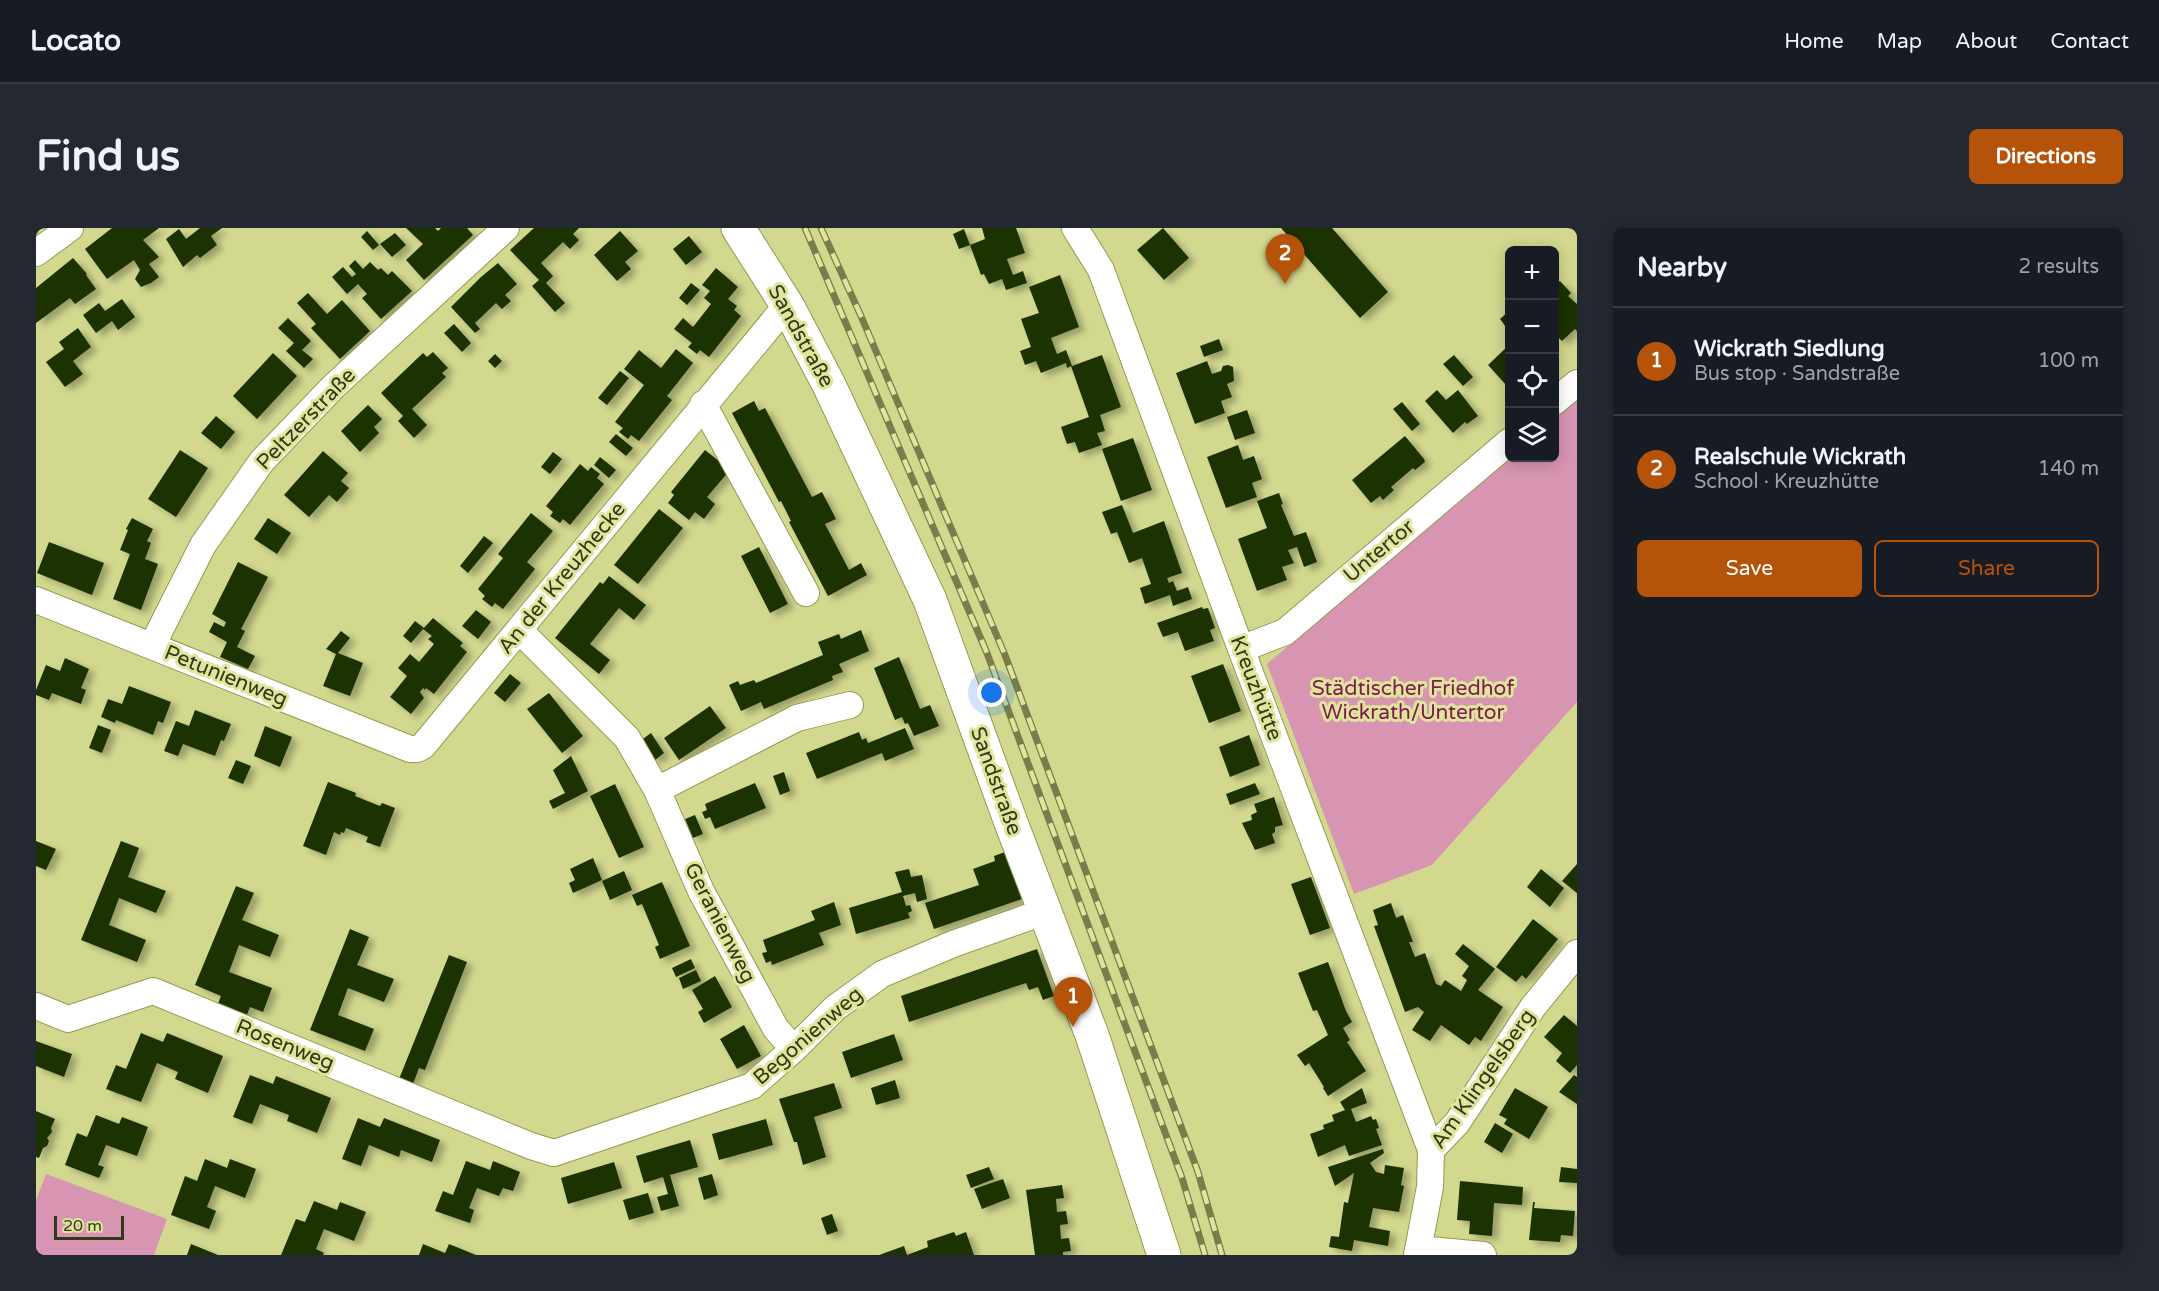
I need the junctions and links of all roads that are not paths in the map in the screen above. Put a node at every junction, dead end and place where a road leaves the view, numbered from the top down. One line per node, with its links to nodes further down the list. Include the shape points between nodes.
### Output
1 (70, 228): 5 (street)
2 (506, 228): 14 (street, Peltzerstraße, via 333,387 262,461 203,545)
3 (738, 228): 6 (main road, Sandstraße)
4 (1075, 228): 15 (street, Kreuzhütte, via 1101,270)
5 (36, 253)
6 (787, 305): 9 (street, An der Kreuzhecke); 19 (main road, Sandstraße, via 930,600)
7 (1577, 383): 8 (street)
8 (1559, 398)
9 (703, 404): 11 (street); 13 (street, An der Kreuzhecke)
10 (1505, 444): 15 (street, Untertor, via 1285,632)
11 (806, 593)
12 (36, 600): 14 (street, Petunienweg)
13 (519, 631): 17 (street, An der Kreuzhecke); 18 (street, Geranienweg, via 627,738)
14 (152, 646): 17 (street, Petunienweg)
15 (1241, 649): 24 (street, Kreuzhütte)
16 (850, 705): 18 (street, via 797,718)
17 (417, 749)
18 (657, 790): 22 (street, Geranienweg, via 701,891 776,1029)
19 (1046, 911): 22 (street, Begonienweg, via 882,974 835,1008); 26 (main road, Sandstraße, via 1092,1035)
20 (1577, 953): 24 (street, Am Klingelsberg, via 1533,1007 1457,1123)
21 (36, 1006): 23 (street, Rosenweg, via 68,1019 153,991)
22 (794, 1049): 23 (street, Begonienweg, via 752,1086 554,1153)
23 (531, 1146)
24 (1431, 1150): 25 (street, Am Klingelsberg, via 1430,1187)
25 (1418, 1252): 27 (street)
26 (1164, 1255)
27 (1483, 1255)

